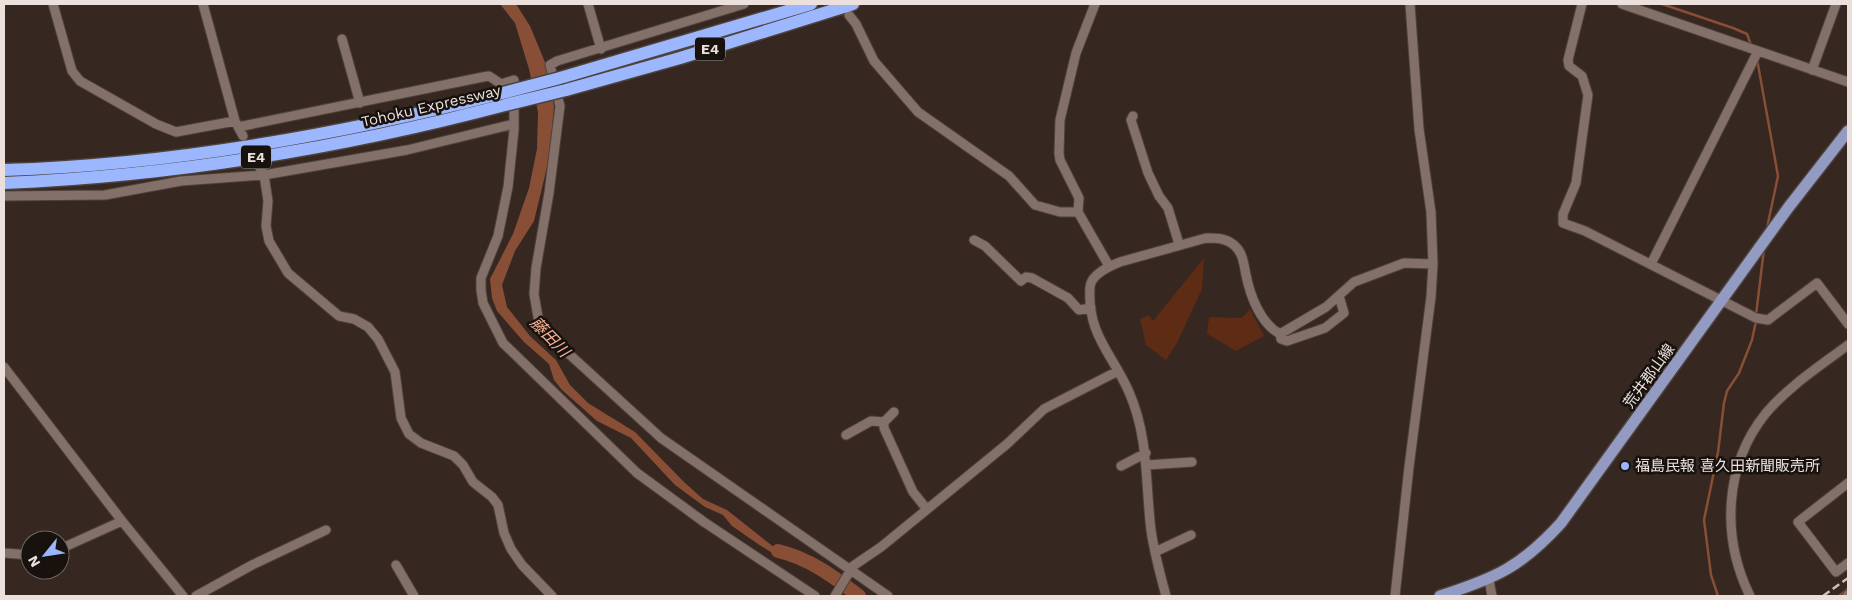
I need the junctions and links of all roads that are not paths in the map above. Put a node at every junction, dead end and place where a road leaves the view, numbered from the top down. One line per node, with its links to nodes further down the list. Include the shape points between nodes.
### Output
1 (53, 4): 20 (street, via 72,71 80,81 144,118 176,132)
2 (203, 4): 20 (street)
3 (588, 4): 13 (street)
4 (744, 4): 13 (street)
5 (811, 4): 17 (highway, Tohoku Expressway / E4)
6 (1095, 4): 29 (street, via 1076,52 1060,120 1060,160 1079,198)
7 (1410, 4): 32 (street, via 1419,130 1431,212)
8 (1582, 4): 33 (street, via 1568,60 1569,66 1582,76 1588,95 1576,183 1562,220)
9 (1622, 4): 14 (street)
10 (1836, 4): 15 (street)
11 (851, 10): 17 (highway, Tohoku Expressway / E4, via 697,53); 29 (street, via 874,62 918,112 1009,176 1036,204 1060,212)
12 (342, 39): 18 (street)
13 (601, 49): 61 (street, via 550,65 560,106 536,268 534,294 541,325 620,403 661,438)
14 (1758, 51): 15 (street); 33 (street)
15 (1812, 70): 16 (street)
16 (1848, 82)
17 (563, 84): 25 (highway, Tohoku Expressway / E4, bridge, via 499,94 274,141 161,158); 27 (highway, Tohoku Expressway / E4, bridge, via 505,106 278,154 163,170)
18 (360, 103): 20 (street); 21 (street, via 489,76 500,84 514,80)
19 (1133, 116): 31 (street, via 1131,120 1148,173 1168,208)
20 (236, 124): 23 (street)
21 (514, 124): 26 (street, via 407,150); 67 (street, via 503,212 480,290 503,343 637,473)
22 (1848, 131): 36 (main road, 荒井郡山線)
23 (243, 136)
24 (259, 166): 26 (street)
25 (4, 170)
26 (264, 176): 28 (street, via 181,181 105,194); 66 (street, via 269,240 288,273 339,316 363,324 378,339 395,372 401,418 409,434 421,443 454,456 478,488 495,500 511,549)
27 (4, 183)
28 (4, 196)
29 (1078, 212): 34 (street)
30 (974, 240): 37 (street, via 985,246 1021,282 1026,277 1032,278 1068,298 1079,310)
31 (1180, 244): 34 (street); 39 (street, via 1218,238 1235,246 1256,304)
32 (1433, 264): 35 (street, via 1404,263 1354,282); 71 (street)
33 (1651, 264): 36 (street)
34 (1109, 266): 37 (street, via 1090,284)
35 (1338, 296): 39 (street, via 1326,307); 39 (street, via 1344,314 1325,328 1287,341 1281,339)
36 (1722, 301): 38 (street, via 1756,318 1768,320 1817,283); 62 (main road, 荒井郡山線, via 1561,522 1520,562)
37 (1091, 308): 42 (street, via 1099,341)
38 (1848, 324)
39 (1280, 334)
40 (1848, 345): 74 (street, via 1788,390 1766,413 1744,450 1732,495 1732,538)
41 (4, 368): 52 (street)
42 (1118, 371): 46 (street, via 1137,411); 51 (street, via 1044,409 1007,444)
43 (894, 412): 44 (street)
44 (884, 422): 45 (street, via 872,421); 51 (street, via 913,492)
45 (846, 435)
46 (1146, 453): 48 (street); 49 (street)
47 (1192, 462): 48 (street)
48 (1147, 465): 56 (street)
49 (1121, 466)
50 (1848, 483): 59 (street, via 1798,522 1836,572)
51 (926, 508): 61 (street)
52 (122, 521): 55 (street); 63 (street)
53 (326, 530): 64 (street)
54 (1191, 535): 56 (street)
55 (70, 544)
56 (1154, 552): 70 (street)
57 (4, 553): 58 (street)
58 (20, 555)
59 (1848, 563)
60 (396, 565): 65 (street)
61 (851, 570): 68 (street); 69 (street)
62 (1490, 580): 72 (main road, 荒井郡山線); 73 (street)
63 (183, 596)
64 (196, 596)
65 (414, 596)
66 (552, 596)
67 (815, 596)
68 (835, 596)
69 (888, 596)
70 (1166, 596)
71 (1395, 596)
72 (1440, 596)
73 (1492, 596)
74 (1750, 596)

